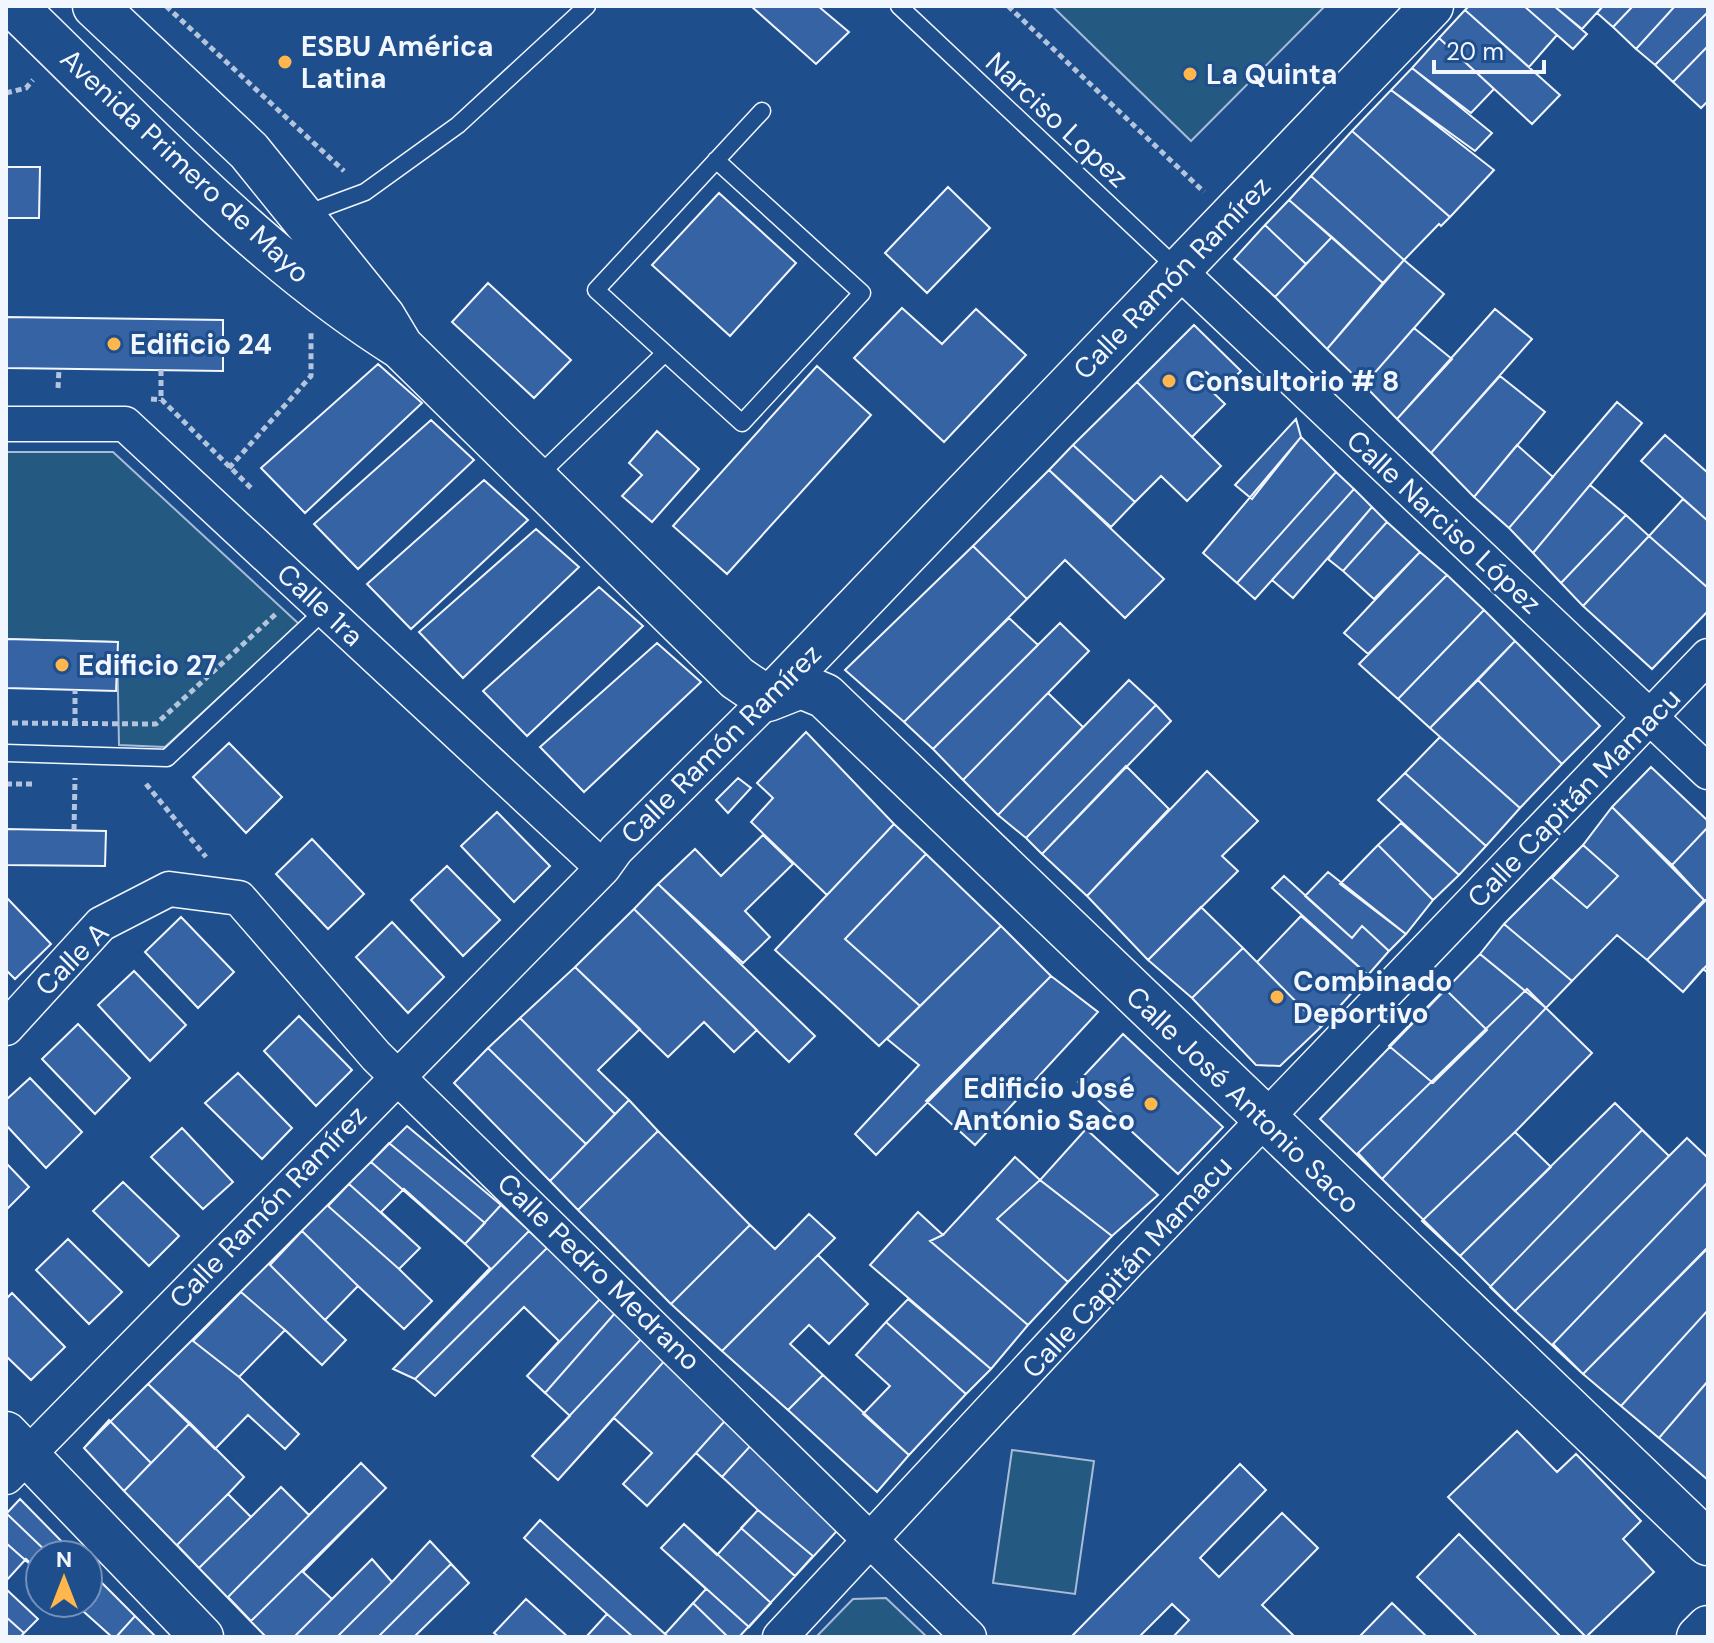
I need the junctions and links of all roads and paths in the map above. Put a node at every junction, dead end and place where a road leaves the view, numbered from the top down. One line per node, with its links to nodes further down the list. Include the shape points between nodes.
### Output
1 (14, 6): 17 (main road, Avenida Primero de Mayo, via 272,252)
2 (95, 6): 13 (main road, Avenida Primero de Mayo, via 249,151)
3 (166, 6): 12 (path)
4 (587, 6): 12 (lane, via 458,125)
5 (899, 6): 15 (lane, Narciso Lopez)
6 (1008, 6): 14 (path)
7 (1432, 6): 14 (street, Calle Ramón Ramírez)
8 (35, 77): 9 (path, via 26,88)
9 (6, 93)
10 (762, 111): 11 (lane)
11 (716, 160): 18 (lane, via 596,290); 18 (lane, via 862,293 742,423)
12 (365, 192): 13 (lane)
13 (301, 216): 17 (main road, Avenida Primero de Mayo)
14 (1230, 217): 15 (street, Calle Ramón Ramírez)
15 (1180, 272): 24 (street, Calle Ramón Ramírez); 25 (street, Calle Narciso López)
16 (311, 322): 21 (path, via 311,376)
17 (401, 347): 20 (main road, Avenida Primero de Mayo)
18 (665, 353): 20 (lane)
19 (6, 424): 21 (street, Calle 1ra, via 125,424)
20 (536, 478): 24 (main road, Avenida Primero de Mayo, via 737,678)
21 (204, 497): 22 (street, Calle 1ra)
22 (314, 600): 26 (path, via 156,724); 28 (lane, via 167,758); 30 (street, Calle 1ra)
23 (1708, 656): 25 (street, Calle Capitán Mamacu)
24 (768, 699): 30 (street, Calle Ramón Ramírez); 34 (main road, Calle José Antonio Saco, via 801,686 825,696)
25 (1651, 718): 29 (street, Calle Narciso López); 34 (street, Calle Capitán Mamacu)
26 (6, 723)
27 (6, 753): 28 (lane)
28 (122, 756): 31 (path)
29 (1708, 772)
30 (603, 868): 33 (street, Calle Ramón Ramírez)
31 (239, 898): 32 (street, Calle A, via 169,889 101,924); 33 (street, Calle Pedro Medrano)
32 (6, 1028)
33 (396, 1075): 35 (street, Calle Ramón Ramírez); 36 (street, Calle Pedro Medrano)
34 (1265, 1121): 36 (street, Calle Capitán Mamacu); 37 (main road, Calle José Antonio Saco)
35 (13, 1455): 39 (street)
36 (872, 1540): 40 (street, Calle Capitán Mamacu); 41 (street, Calle Pedro Medrano)
37 (1708, 1543)
38 (1708, 1627): 42 (street)
39 (202, 1637)
40 (780, 1637)
41 (969, 1637)
42 (1698, 1637)

